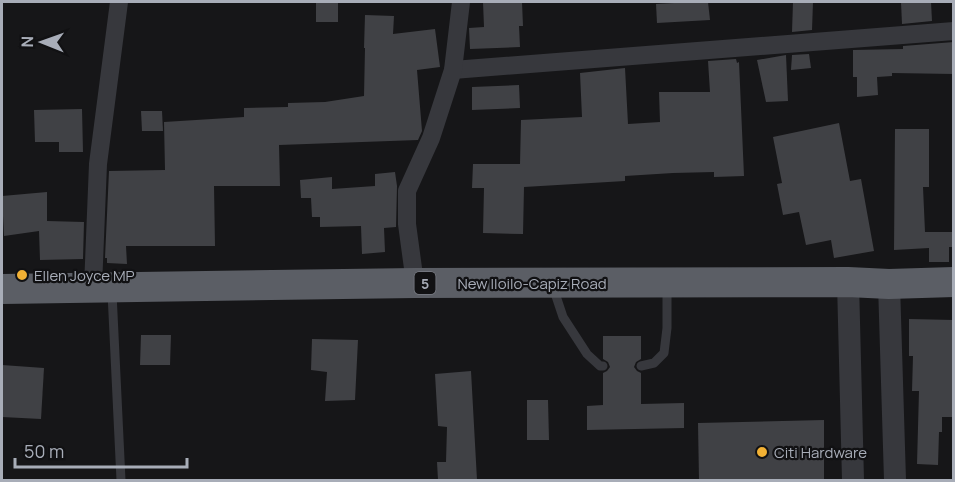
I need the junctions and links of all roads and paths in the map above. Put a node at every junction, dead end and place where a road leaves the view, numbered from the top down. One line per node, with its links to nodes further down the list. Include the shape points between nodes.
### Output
1 (118, 2): 11 (street, via 98,164)
2 (461, 2): 4 (street)
3 (954, 31): 4 (street)
4 (453, 70): 8 (street, via 431,138 407,191)
5 (552, 282): 8 (highway, New Iloilo-Capiz Road / 5); 9 (highway, New Iloilo-Capiz Road / 5); 13 (lane, via 562,317 587,354)
6 (848, 282): 9 (highway, New Iloilo-Capiz Road / 5); 10 (highway, New Iloilo-Capiz Road / 5); 16 (street)
7 (954, 282): 10 (highway, New Iloilo-Capiz Road / 5)
8 (415, 283): 11 (highway, New Iloilo-Capiz Road / 5)
9 (667, 283): 14 (lane, via 664,353 654,363)
10 (889, 284): 17 (street)
11 (102, 287): 12 (highway, New Iloilo-Capiz Road / 5); 15 (lane)
12 (2, 289)
13 (603, 366)
14 (641, 366)
15 (121, 480)
16 (853, 480)
17 (895, 480)

